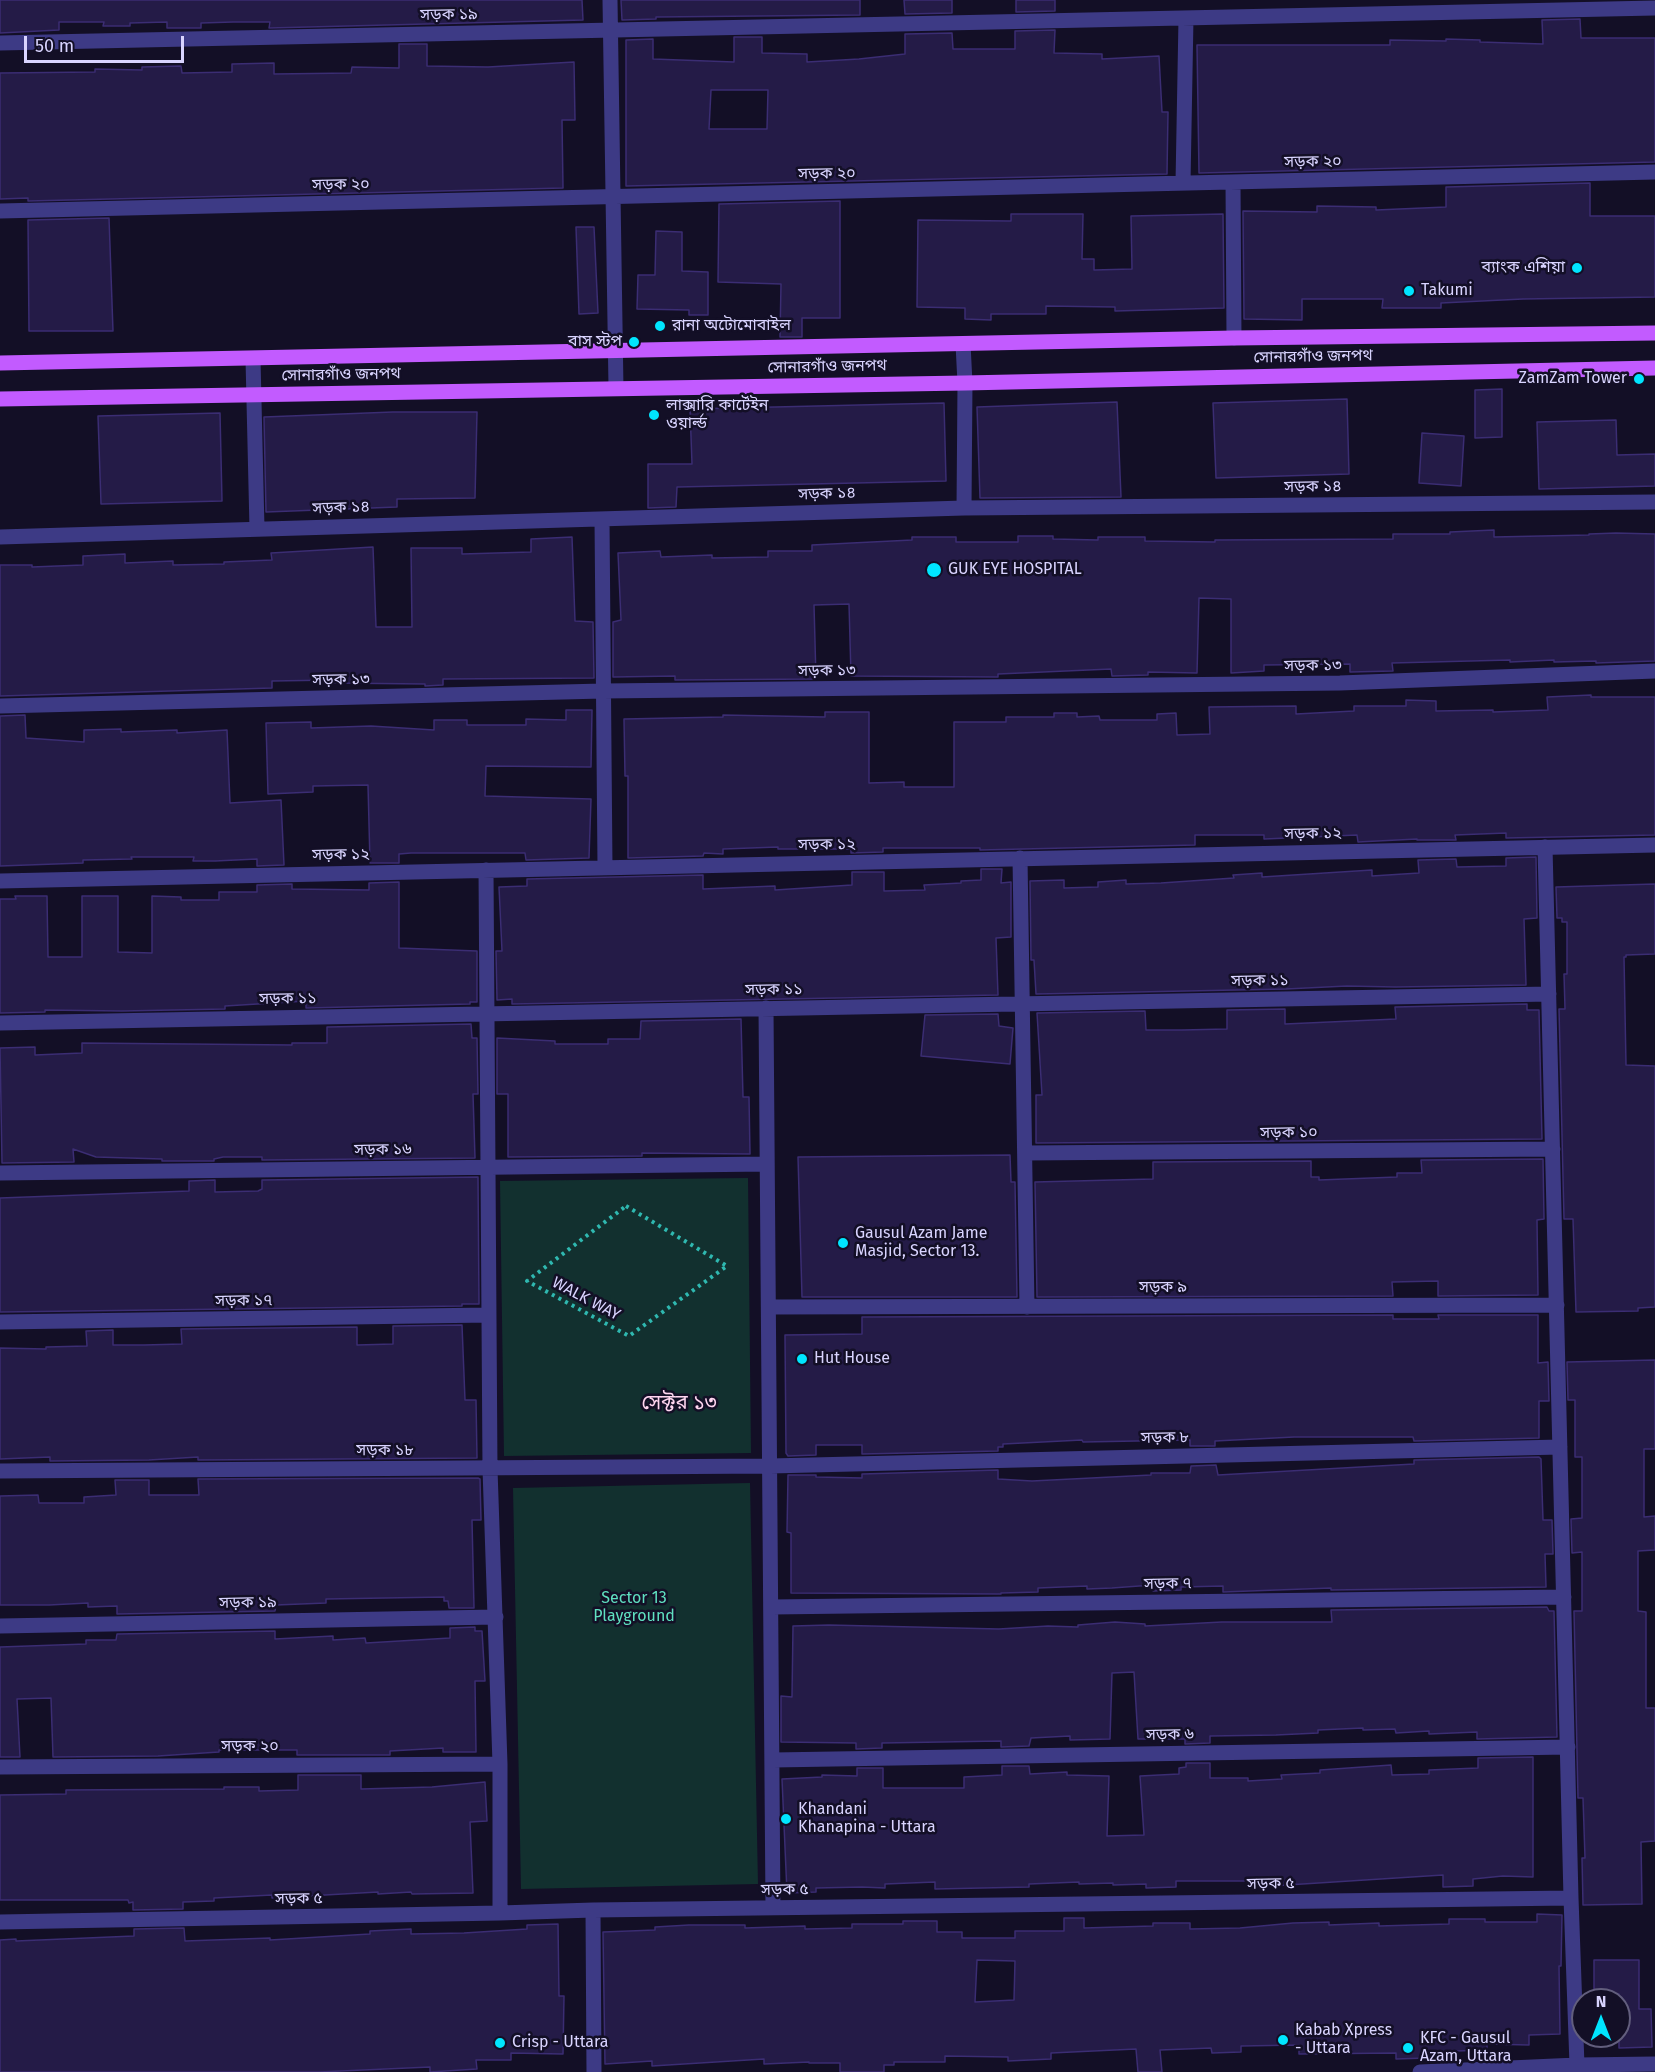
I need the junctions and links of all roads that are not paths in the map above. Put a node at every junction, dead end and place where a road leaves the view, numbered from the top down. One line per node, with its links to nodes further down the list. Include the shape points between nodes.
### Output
1 (610, 0): 5 (street)
2 (1499, 6): 3 (street, সড়ক ১৯); 4 (street, সড়ক ১৯)
3 (1655, 8)
4 (1186, 18): 5 (street, সড়ক ১৯); 9 (street)
5 (611, 30): 6 (street, সড়ক ১৯); 10 (street)
6 (0, 43)
7 (1655, 172): 8 (street, সড়ক ২০)
8 (1233, 182): 9 (street, সড়ক ২০); 13 (street)
9 (1183, 183): 10 (street, সড়ক ২০)
10 (614, 197): 11 (street, সড়ক ২০); 15 (street)
11 (0, 211)
12 (1655, 333): 13 (main road, সোনারগাঁও জনপথ)
13 (1234, 338): 14 (main road, সোনারগাঁও জনপথ)
14 (963, 344): 15 (main road, সোনারগাঁও জনপথ); 19 (street)
15 (615, 350): 16 (main road, সোনারগাঁও জনপথ); 20 (street)
16 (253, 359): 17 (main road, সোনারগাঁও জনপথ); 21 (street)
17 (0, 363)
18 (1655, 368): 19 (main road, সোনারগাঁও জনপথ)
19 (966, 383): 20 (main road, সোনারগাঁও জনপথ); 24 (street)
20 (616, 388): 21 (main road, সোনারগাঁও জনপথ)
21 (254, 394): 22 (main road, সোনারগাঁও জনপথ); 26 (street)
22 (0, 399)
23 (1655, 502): 24 (street, সড়ক ১৪)
24 (964, 508): 25 (street, সড়ক ১৪)
25 (602, 519): 26 (street, সড়ক ১৪); 29 (street)
26 (257, 529): 27 (street, সড়ক ১৪)
27 (0, 537)
28 (1655, 671): 29 (street, সড়ক ১৩, via 1340,683)
29 (603, 691): 30 (street, সড়ক ১৩); 34 (street)
30 (0, 706)
31 (1655, 845): 32 (street, সড়ক ১২)
32 (1545, 847): 33 (street, সড়ক ১২); 37 (street)
33 (1020, 858): 34 (street, সড়ক ১২); 38 (street)
34 (605, 867): 35 (street, সড়ক ১২)
35 (486, 870): 36 (street, সড়ক ১২); 40 (street)
36 (0, 881)
37 (1549, 994): 38 (street, সড়ক ১১); 42 (street)
38 (1023, 1004): 39 (street, সড়ক ১১); 43 (street)
39 (766, 1008): 40 (street, সড়ক ১১); 44 (street)
40 (487, 1014): 41 (street, সড়ক ১১); 45 (street)
41 (0, 1023)
42 (1553, 1149): 43 (street, সড়ক ১০); 47 (street)
43 (1025, 1154): 49 (street)
44 (767, 1164): 45 (street, সড়ক ১৬); 48 (street)
45 (488, 1167): 46 (street, সড়ক ১৬); 50 (street)
46 (0, 1173)
47 (1557, 1305): 49 (street, সড়ক ৯); 52 (street)
48 (769, 1307): 49 (street, সড়ক ৯); 53 (street)
49 (1028, 1307)
50 (489, 1315): 51 (street, সড়ক ১৭); 54 (street)
51 (0, 1322)
52 (1560, 1447): 53 (street, সড়ক ৮); 56 (street)
53 (770, 1466): 54 (street, সড়ক ১৮); 57 (street)
54 (490, 1469): 55 (street, সড়ক ১৮); 58 (street)
55 (0, 1471)
56 (1564, 1597): 57 (street, সড়ক ৭); 60 (street)
57 (771, 1607): 61 (street)
58 (496, 1617): 59 (street, সড়ক ১৯); 62 (street)
59 (0, 1626)
60 (1568, 1747): 61 (street, সড়ক ৬); 64 (street)
61 (773, 1760): 65 (street)
62 (500, 1764): 63 (street, সড়ক ২০); 67 (street)
63 (0, 1767)
64 (1571, 1898): 65 (street, সড়ক ৫); 70 (street)
65 (773, 1908): 66 (street, সড়ক ৫)
66 (593, 1910): 67 (street, সড়ক ৫); 71 (street)
67 (500, 1913): 68 (street, সড়ক ৫)
68 (0, 1922)
69 (1655, 2064): 70 (street)
70 (1577, 2065): 72 (street)
71 (594, 2072)
72 (1420, 2072)

